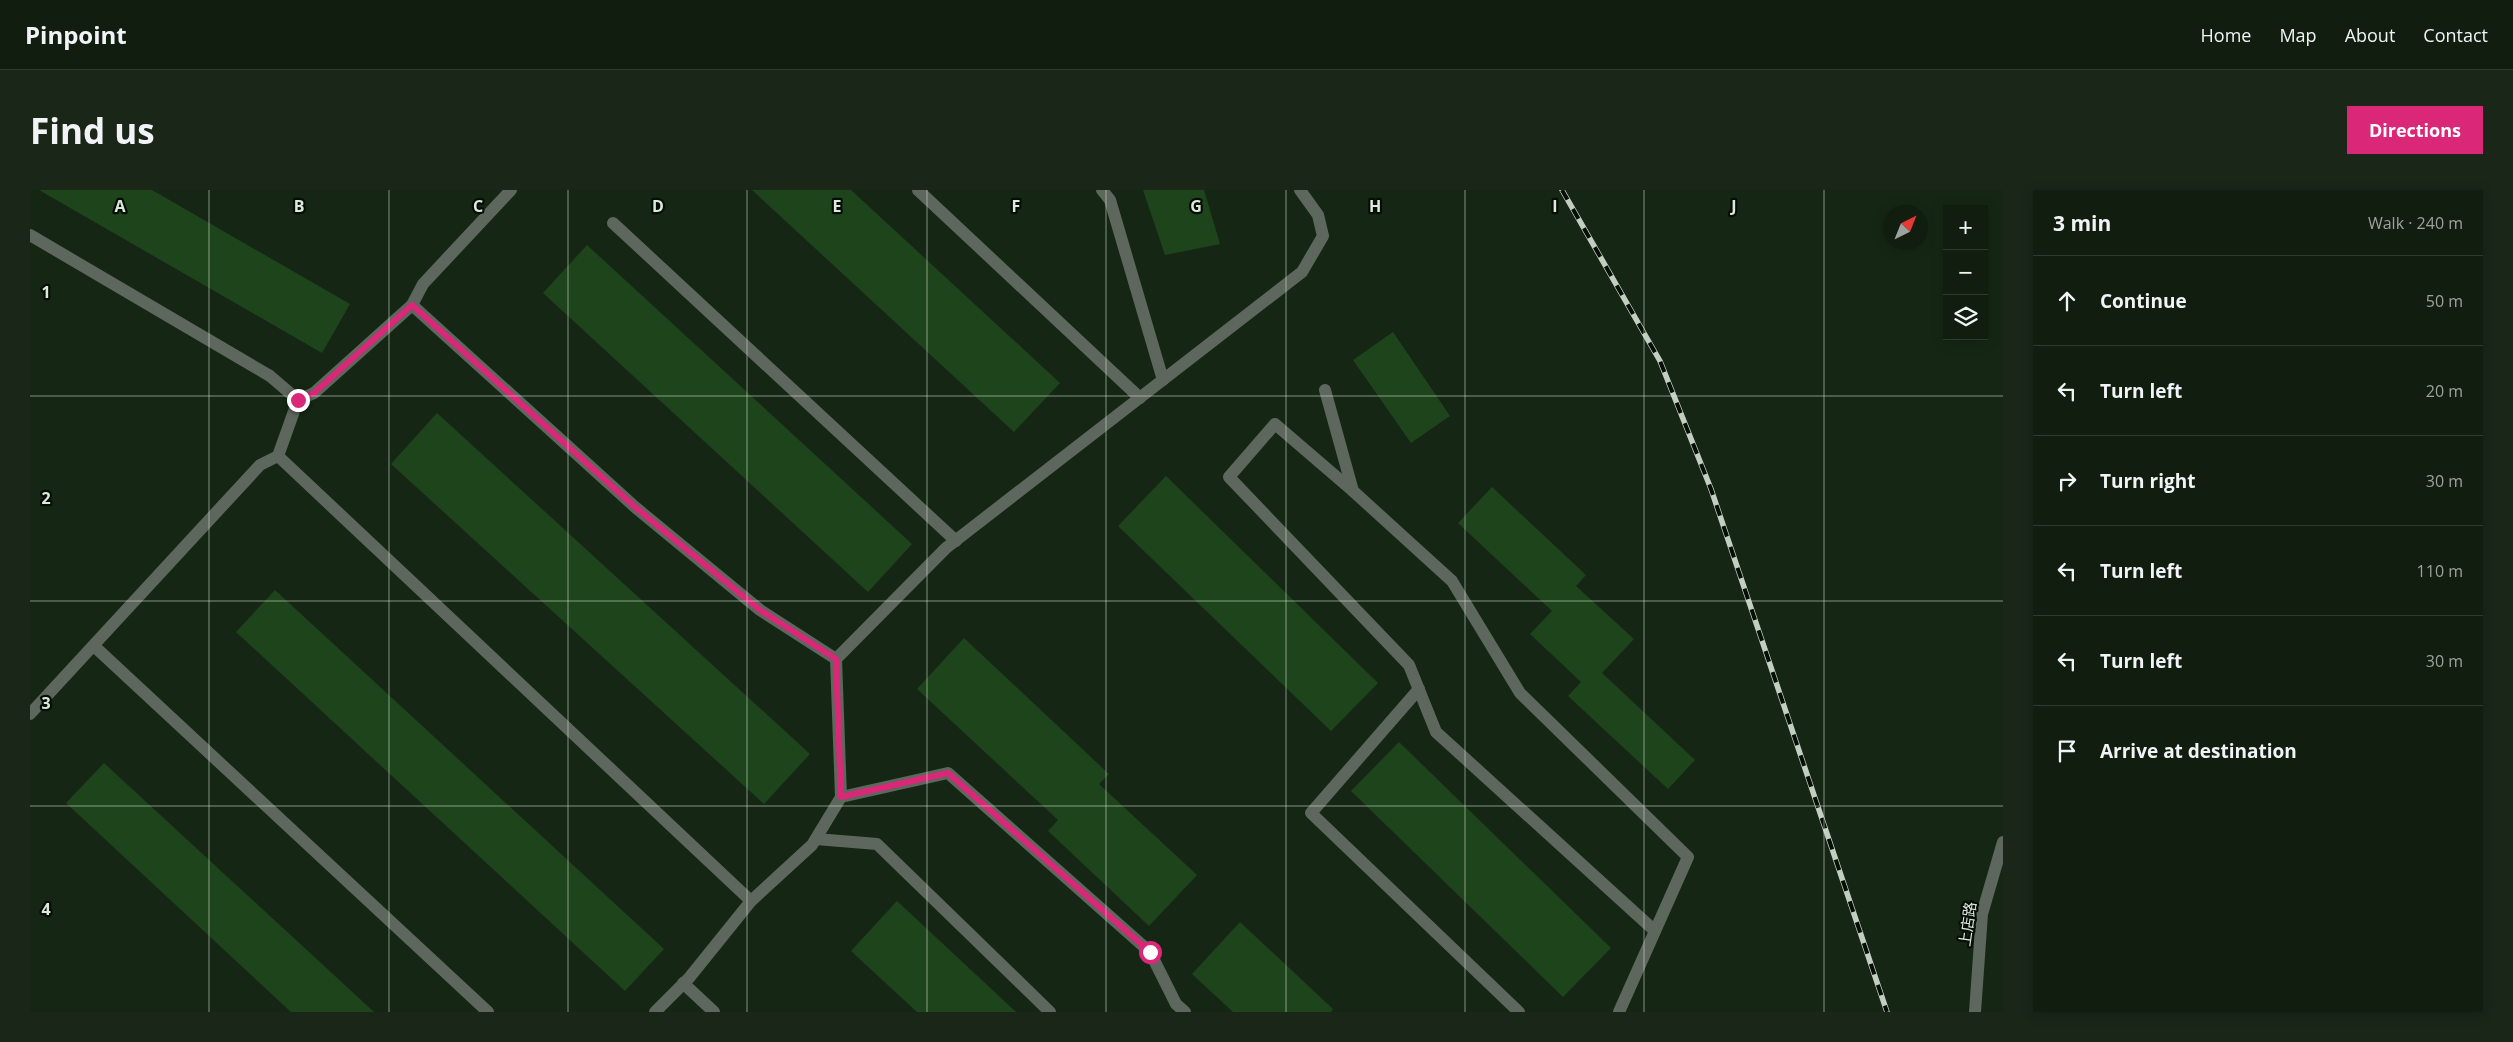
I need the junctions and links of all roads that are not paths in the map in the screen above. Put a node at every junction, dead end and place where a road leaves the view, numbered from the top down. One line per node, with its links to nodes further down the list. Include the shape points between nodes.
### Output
1 (511, 190): 7 (street, via 423,284)
2 (918, 190): 10 (street)
3 (1102, 190): 8 (street, via 1110,200)
4 (1300, 190): 8 (street, via 1318,215 1323,236 1302,272)
5 (613, 223): 14 (street)
6 (30, 235): 11 (street, via 270,376)
7 (412, 305): 11 (street, via 314,393); 16 (street, via 642,513 760,610)
8 (1163, 380): 10 (street)
9 (1325, 390): 13 (street)
10 (1140, 398): 14 (street)
11 (298, 400): 12 (street)
12 (278, 456): 15 (street, via 260,465); 22 (street)
13 (1353, 491): 17 (street, via 1275,424 1229,477 1409,665); 23 (street, via 1452,581 1520,693 1688,857)
14 (956, 541): 16 (street)
15 (94, 646): 18 (street); 25 (street)
16 (836, 659): 19 (street)
17 (1419, 689): 23 (street, via 1436,732); 30 (street, via 1311,813)
18 (30, 714)
19 (841, 797): 20 (street); 29 (street, via 948,773 1150,952 1176,1004)
20 (816, 839): 22 (street); 28 (street, via 877,844)
21 (2003, 842): 32 (street, 上店路, via 1982,914)
22 (751, 901): 24 (street)
23 (1655, 931): 31 (street)
24 (683, 984): 26 (street); 27 (street)
25 (488, 1012)
26 (655, 1012)
27 (714, 1012)
28 (1050, 1012)
29 (1185, 1012)
30 (1519, 1012)
31 (1619, 1012)
32 (1975, 1012)

